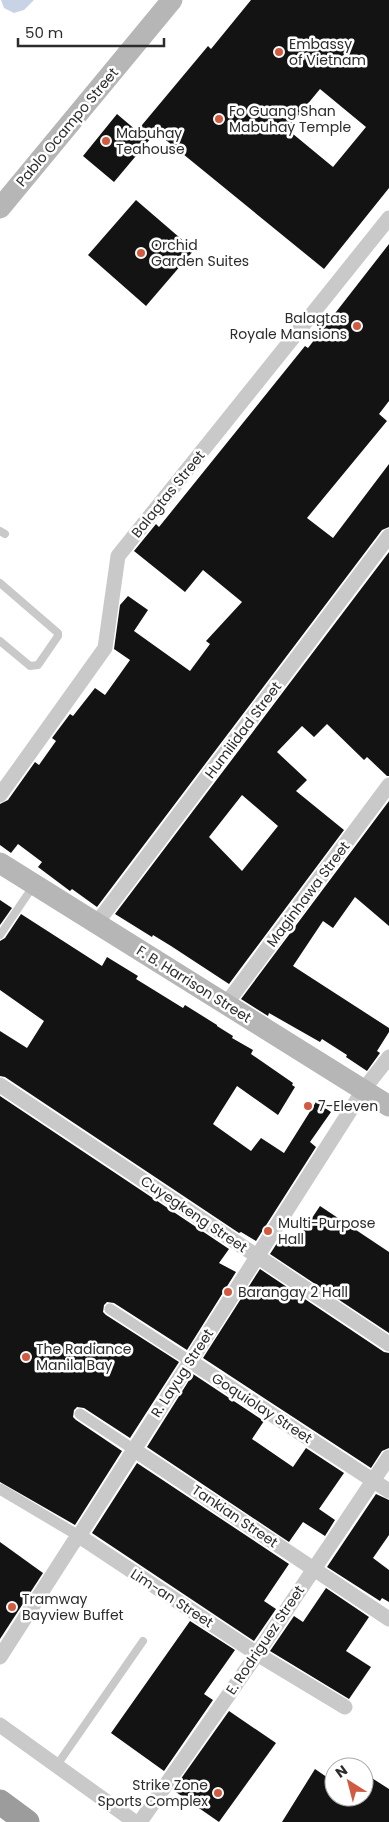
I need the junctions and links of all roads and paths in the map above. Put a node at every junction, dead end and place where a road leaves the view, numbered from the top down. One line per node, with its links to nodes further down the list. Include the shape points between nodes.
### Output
1 (172, 0): 2 (main road, Pablo Ocampo Street)
2 (0, 208)
3 (389, 218): 8 (street, Balagtas Street, via 118,556 105,648)
4 (389, 536): 11 (street, Humilidad Street)
5 (0, 583): 6 (lane, via 58,633 57,639 34,666)
6 (1, 644)
7 (389, 785): 13 (street, Maginhawa Street)
8 (0, 795)
9 (0, 863): 10 (main road, F. B. Harrison Street)
10 (34, 885): 11 (main road, F. B. Harrison Street); 12 (lane)
11 (96, 924): 13 (main road, F. B. Harrison Street)
12 (0, 935)
13 (226, 1004): 16 (main road, F. B. Harrison Street)
14 (389, 1057): 16 (street, R. Layug Street)
15 (0, 1085): 18 (street, Cuyegkeng Street)
16 (364, 1089): 17 (main road, F. B. Harrison Street); 18 (street, R. Layug Street)
17 (389, 1106)
18 (257, 1256): 20 (street, Cuyegkeng Street); 21 (street, R. Layug Street)
19 (110, 1309): 21 (street, Goquiolay Street)
20 (389, 1344)
21 (190, 1361): 23 (street, R. Layug Street); 25 (street, Goquiolay Street)
22 (80, 1414): 23 (street, Tankian Street)
23 (134, 1449): 28 (street, R. Layug Street); 29 (street, Tankian Street)
24 (389, 1457): 25 (street, E. Rodriguez Street)
25 (373, 1480): 27 (street, Goquiolay Street); 29 (street, E. Rodriguez Street)
26 (0, 1489): 28 (street, Lim-an Street)
27 (389, 1491)
28 (79, 1536): 32 (street, Lim-an Street); 33 (street, R. Layug Street)
29 (313, 1568): 30 (street, Tankian Street); 32 (street, E. Rodriguez Street)
30 (389, 1619)
31 (143, 1641): 36 (lane)
32 (257, 1654): 34 (street, Lim-an Street); 40 (street, E. Rodriguez Street)
33 (0, 1657)
34 (345, 1708)
35 (0, 1725): 36 (street)
36 (57, 1766): 39 (street)
37 (0, 1802): 38 (highway)
38 (27, 1822)
39 (135, 1822)
40 (140, 1822)

